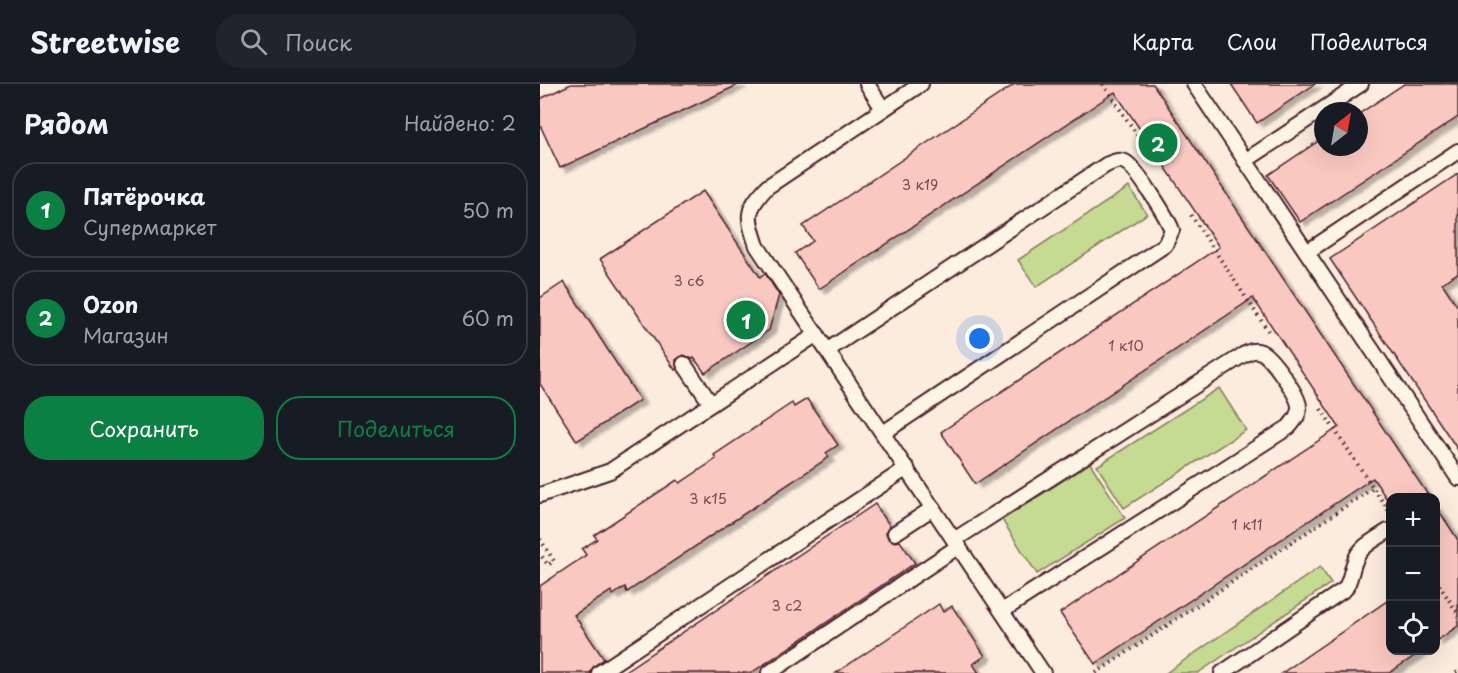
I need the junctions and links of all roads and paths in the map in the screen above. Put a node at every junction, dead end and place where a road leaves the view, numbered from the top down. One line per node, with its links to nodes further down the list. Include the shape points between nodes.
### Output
1 (867, 84): 6 (lane)
2 (921, 84): 6 (lane)
3 (1103, 84): 8 (path)
4 (1194, 84): 9 (lane)
5 (1361, 84): 9 (lane)
6 (883, 109): 13 (lane, via 767,187 753,203 749,221 758,246)
7 (1458, 151): 11 (lane)
8 (1153, 158)
9 (1245, 161): 11 (lane)
10 (1185, 206): 12 (path)
11 (1306, 252): 20 (lane)
12 (1270, 333)
13 (816, 334): 14 (lane); 17 (lane)
14 (828, 350): 18 (lane); 18 (lane, via 1117,160 1135,171 1164,214 1172,230 1165,245)
15 (684, 364): 17 (lane)
16 (1315, 401): 21 (path)
17 (711, 404): 22 (lane, via 610,471)
18 (883, 433): 19 (lane)
19 (906, 468): 24 (lane); 34 (lane)
20 (1458, 478)
21 (1374, 488): 23 (path); 36 (path)
22 (540, 495)
23 (1386, 507)
24 (933, 508): 26 (lane); 28 (lane)
25 (1386, 532): 37 (lane, via 1359,552 1345,588)
26 (895, 533)
27 (540, 539): 29 (path, via 555,561 548,565)
28 (956, 543): 31 (lane); 31 (lane, via 1243,355 1262,352 1273,361 1299,406 1289,427); 35 (lane)
29 (540, 554)
30 (1440, 586): 32 (path)
31 (1002, 611): 33 (lane)
32 (1458, 614)
33 (1040, 672)
34 (599, 673)
35 (769, 673)
36 (1096, 673)
37 (1222, 673)

